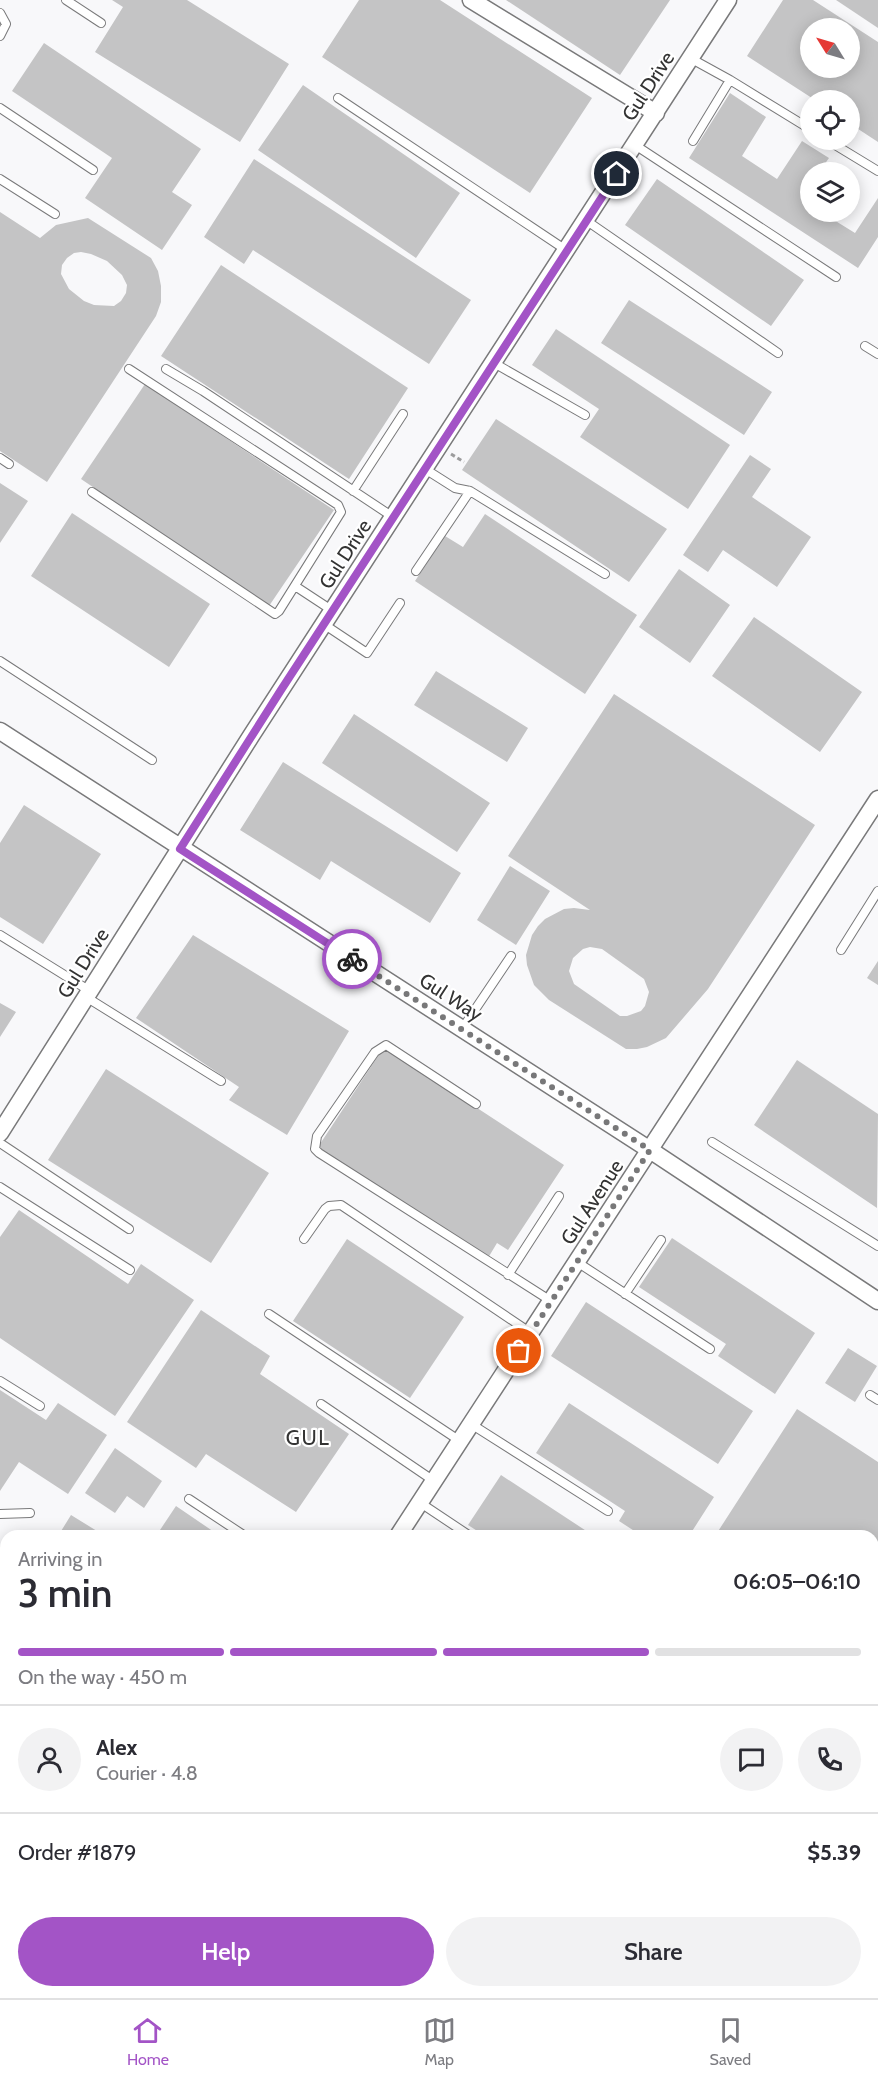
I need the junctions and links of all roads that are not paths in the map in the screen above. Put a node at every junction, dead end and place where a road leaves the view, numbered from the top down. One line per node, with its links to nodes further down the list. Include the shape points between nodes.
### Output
1 (66, 0): 5 (lane)
2 (471, 0): 11 (street)
3 (728, 0): 7 (street, Gul Drive)
4 (0, 13): 6 (lane, via 6,24)
5 (101, 23)
6 (0, 36)
7 (690, 58): 8 (lane); 11 (street, Gul Drive)
8 (730, 80): 12 (lane); 13 (lane)
9 (338, 98): 21 (lane)
10 (0, 108): 16 (lane)
11 (656, 112): 14 (street, Gul Drive)
12 (800, 123)
13 (693, 141)
14 (635, 145): 20 (street, Gul Drive); 22 (lane)
15 (843, 150): 17 (lane)
16 (93, 170)
17 (878, 171)
18 (0, 179): 19 (lane)
19 (55, 214)
20 (586, 221): 21 (street, Gul Drive); 24 (lane)
21 (566, 250): 26 (street, Gul Drive)
22 (836, 277)
23 (865, 346): 25 (lane)
24 (778, 353)
25 (878, 354)
26 (494, 363): 30 (lane); 33 (street, Gul Drive)
27 (129, 369): 40 (lane, via 341,508 340,517)
28 (166, 369): 34 (lane)
29 (403, 414): 34 (lane)
30 (585, 415)
31 (0, 458): 32 (lane)
32 (9, 464)
33 (425, 469): 35 (lane, via 455,488); 37 (street, Gul Drive)
34 (353, 491): 37 (lane)
35 (470, 491): 38 (lane); 39 (lane)
36 (92, 492): 40 (lane, via 273,614)
37 (393, 518): 42 (street, Gul Drive)
38 (416, 571)
39 (604, 574)
40 (295, 586): 42 (lane)
41 (400, 603): 42 (lane, via 367,653)
42 (329, 618): 47 (street, Gul Drive)
43 (0, 661): 45 (lane)
44 (0, 731): 47 (street, Gul Way)
45 (152, 759)
46 (875, 808): 59 (street, Gul Avenue)
47 (180, 849): 52 (street, Gul Drive); 53 (street, Gul Way)
48 (878, 891): 50 (lane)
49 (0, 935): 52 (lane)
50 (841, 950)
51 (511, 956): 53 (lane)
52 (88, 994): 54 (lane); 56 (street, Gul Drive)
53 (462, 1029): 59 (street, Gul Way)
54 (221, 1081)
55 (476, 1104): 68 (lane, via 387,1045 375,1052 317,1136 315,1149)
56 (0, 1133)
57 (712, 1142): 65 (lane)
58 (0, 1143): 62 (lane)
59 (650, 1150): 66 (street, Gul Avenue); 70 (street, Gul Way)
60 (0, 1187): 67 (lane)
61 (559, 1196): 68 (lane)
62 (129, 1229)
63 (304, 1239): 73 (lane, via 324,1209 341,1205)
64 (661, 1240): 69 (lane)
65 (878, 1246)
66 (577, 1262): 69 (lane); 71 (street, Gul Avenue)
67 (130, 1270)
68 (508, 1275): 71 (lane)
69 (625, 1294): 74 (lane)
70 (878, 1299)
71 (551, 1301): 73 (street, Gul Avenue)
72 (269, 1314): 79 (lane)
73 (531, 1333): 78 (street, Gul Avenue)
74 (710, 1349)
75 (0, 1381): 77 (lane)
76 (321, 1404): 80 (lane)
77 (40, 1406)
78 (471, 1424): 79 (street, Gul Avenue); 83 (lane)
79 (460, 1441): 80 (street, Gul Avenue)
80 (434, 1481): 82 (street, Gul Avenue)
81 (189, 1499): 86 (lane)
82 (420, 1502): 87 (street, Gul Avenue); 88 (lane)
83 (608, 1511)
84 (30, 1513): 85 (lane)
85 (0, 1514)
86 (236, 1530)
87 (402, 1530)
88 (461, 1530)

